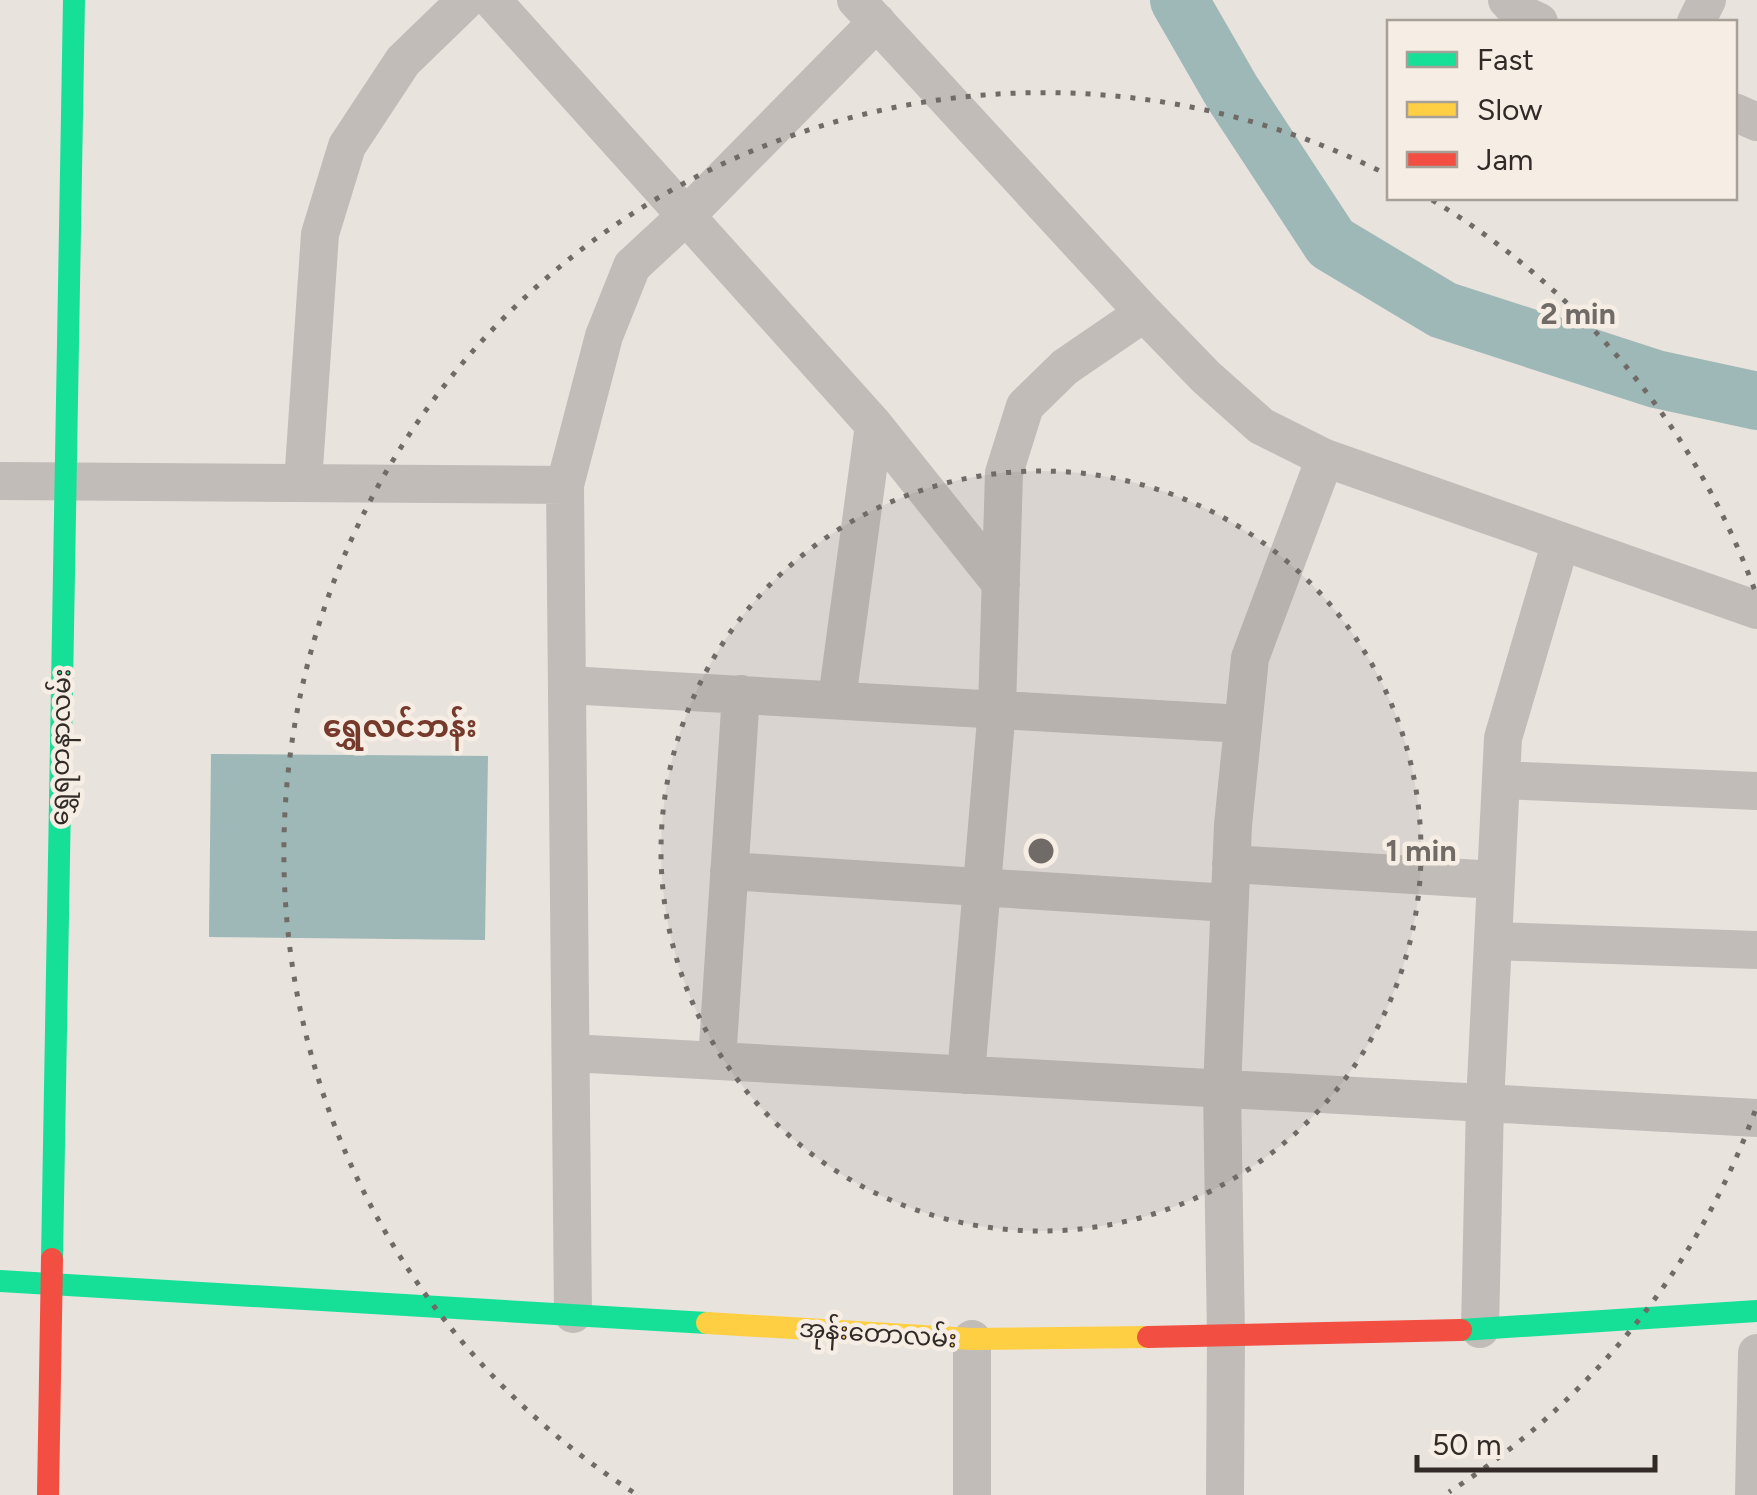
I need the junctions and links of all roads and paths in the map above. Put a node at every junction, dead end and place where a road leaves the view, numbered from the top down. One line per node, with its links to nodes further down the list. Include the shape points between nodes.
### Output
1 (74, 0): 12 (street, ရွှေရတနာလမ်း)
2 (466, 0): 13 (street, via 403,62 347,146 320,234)
3 (492, 0): 7 (street)
4 (1507, 0): 6 (street)
5 (866, 11): 7 (street); 8 (street)
6 (1535, 20)
7 (687, 215): 9 (street); 14 (street, via 632,266 604,336)
8 (1144, 314): 10 (street, via 1261,426); 16 (street, via 1066,367 1025,406 1004,473)
9 (874, 425): 16 (street); 20 (street)
10 (1325, 458): 15 (street); 22 (street, via 1250,658)
11 (0, 481): 12 (street)
12 (65, 481): 13 (street); 39 (street, ရွှေရတနာလမ်း)
13 (303, 483): 14 (street)
14 (565, 485): 18 (street)
15 (1562, 541): 17 (street); 23 (street, via 1502,738)
16 (1002, 584): 21 (street)
17 (1757, 610)
18 (568, 685): 19 (street); 32 (street)
19 (741, 694): 20 (street); 26 (street)
20 (837, 700): 21 (street)
21 (996, 708): 22 (street); 28 (street)
22 (1243, 724): 25 (street)
23 (1501, 780): 24 (street); 27 (street)
24 (1757, 791)
25 (1231, 864): 27 (street); 29 (street)
26 (729, 872): 28 (street); 33 (street)
27 (1496, 880): 30 (street)
28 (982, 888): 29 (street); 34 (street)
29 (1229, 903): 35 (street)
30 (1493, 941): 31 (street); 36 (street)
31 (1757, 950)
32 (571, 1053): 33 (street); 41 (street)
33 (717, 1061): 34 (street)
34 (966, 1075): 35 (street)
35 (1222, 1089): 36 (street); 43 (street)
36 (1485, 1103): 37 (street); 42 (street)
37 (1757, 1118)
38 (0, 1281): 39 (street, အုန်းတောလမ်း)
39 (50, 1284): 41 (street, အုန်းတောလမ်း); 46 (street, ရွှေရတနာလမ်း)
40 (1757, 1311): 42 (street, အုန်းတောလမ်း)
41 (572, 1314): 44 (street, အုန်းတောလမ်း)
42 (1480, 1329): 43 (street, အုန်းတောလမ်း)
43 (1226, 1336): 44 (street, အုန်းတောလမ်း); 48 (street)
44 (972, 1339): 47 (street)
45 (1757, 1353): 49 (street)
46 (48, 1495)
47 (972, 1495)
48 (1225, 1495)
49 (1754, 1495)

